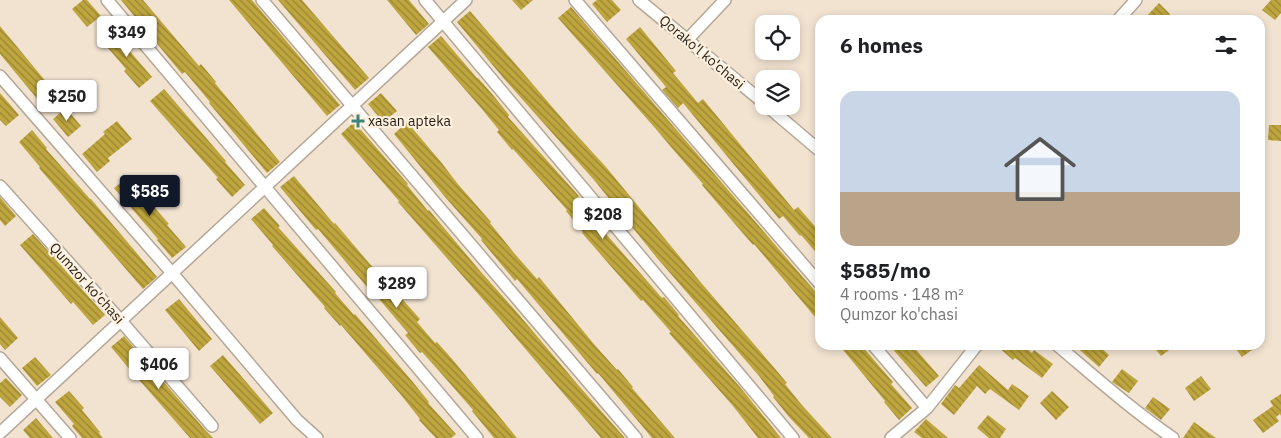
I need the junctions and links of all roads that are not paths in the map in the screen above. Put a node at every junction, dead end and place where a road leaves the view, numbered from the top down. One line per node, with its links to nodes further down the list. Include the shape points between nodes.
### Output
1 (107, 0): 18 (street)
2 (262, 0): 14 (street)
3 (425, 0): 10 (street)
4 (466, 0): 10 (street)
5 (575, 0): 20 (street)
6 (639, 0): 11 (street, Qorako'l ko'chasi)
7 (725, 0): 11 (street)
8 (1136, 0): 9 (street)
9 (1122, 15)
10 (442, 20): 14 (street); 34 (street)
11 (688, 40): 13 (street, Qorako'l ko'chasi)
12 (0, 76): 19 (street)
13 (755, 96)
14 (352, 105): 18 (street); 33 (street)
15 (778, 115): 16 (street)
16 (815, 146)
17 (0, 186): 21 (street, Qumzor ko'chasi)
18 (264, 187): 19 (street); 32 (street)
19 (172, 273): 21 (street); 31 (street, via 297,420)
20 (815, 278)
21 (121, 321): 26 (street); 28 (street, Qumzor ko'chasi)
22 (877, 350): 27 (street)
23 (973, 350): 27 (street)
24 (1064, 350): 36 (street)
25 (0, 358): 26 (street)
26 (37, 399): 29 (street); 30 (street)
27 (927, 408): 35 (street)
28 (212, 426)
29 (0, 433)
30 (70, 438)
31 (317, 438)
32 (478, 438)
33 (636, 438)
34 (793, 438)
35 (891, 438)
36 (1174, 438)

